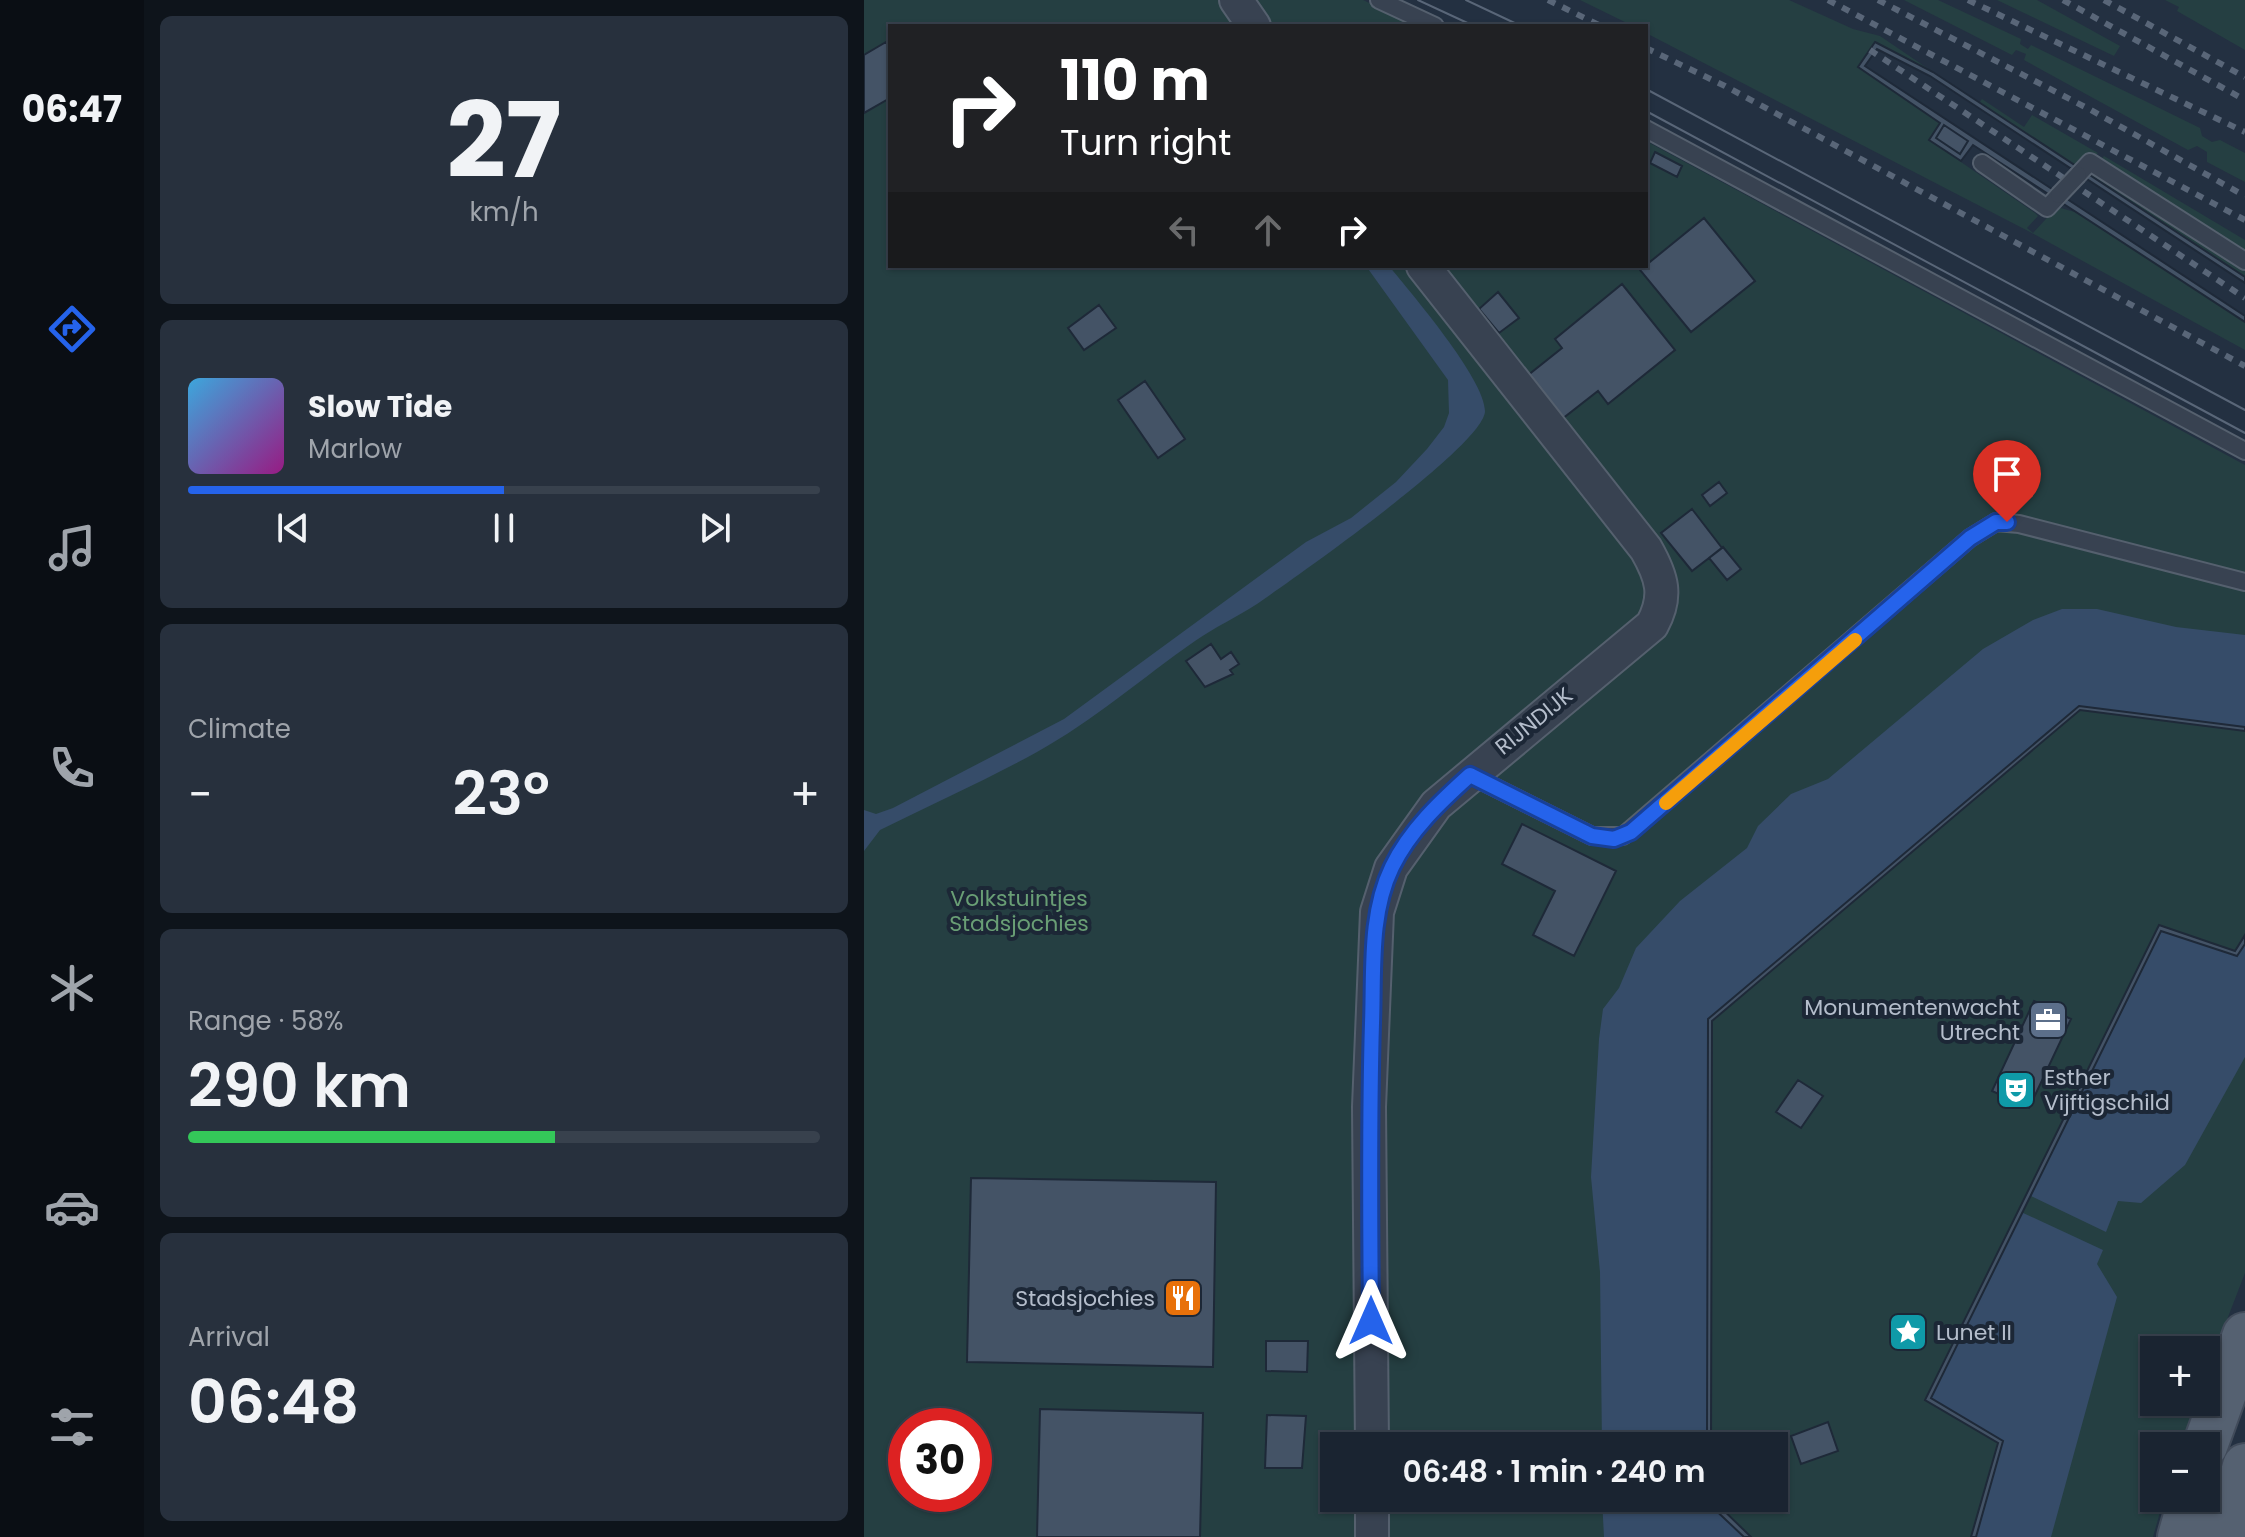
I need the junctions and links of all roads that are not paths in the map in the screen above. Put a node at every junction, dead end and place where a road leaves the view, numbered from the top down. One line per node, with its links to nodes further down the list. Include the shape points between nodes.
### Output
1 (1236, 0): 3 (street)
2 (1379, 0): 4 (lane)
3 (1253, 24)
4 (1431, 24)
5 (1648, 130): 9 (lane)
6 (1982, 163): 7 (lane, bridge, via 2047,208 2090,162)
7 (2245, 261)
8 (1425, 268): 11 (street, RIJNDIJK, via 1646,549 1663,589 1662,608 1652,625)
9 (2245, 451)
10 (2245, 582): 11 (lane, via 1996,522 1970,538 1631,832 1614,839 1592,836)
11 (1470, 775): 13 (street, RIJNDIJK, via 1436,805 1407,842 1391,868 1377,912 1369,1107)
12 (2245, 1335): 14 (main road)
13 (1372, 1432)
14 (2210, 1432)
15 (2245, 1466): 20 (main road)
16 (1372, 1512): 18 (street)
17 (2187, 1512): 19 (main road)
18 (1372, 1537)
19 (2180, 1537)
20 (2225, 1537)

